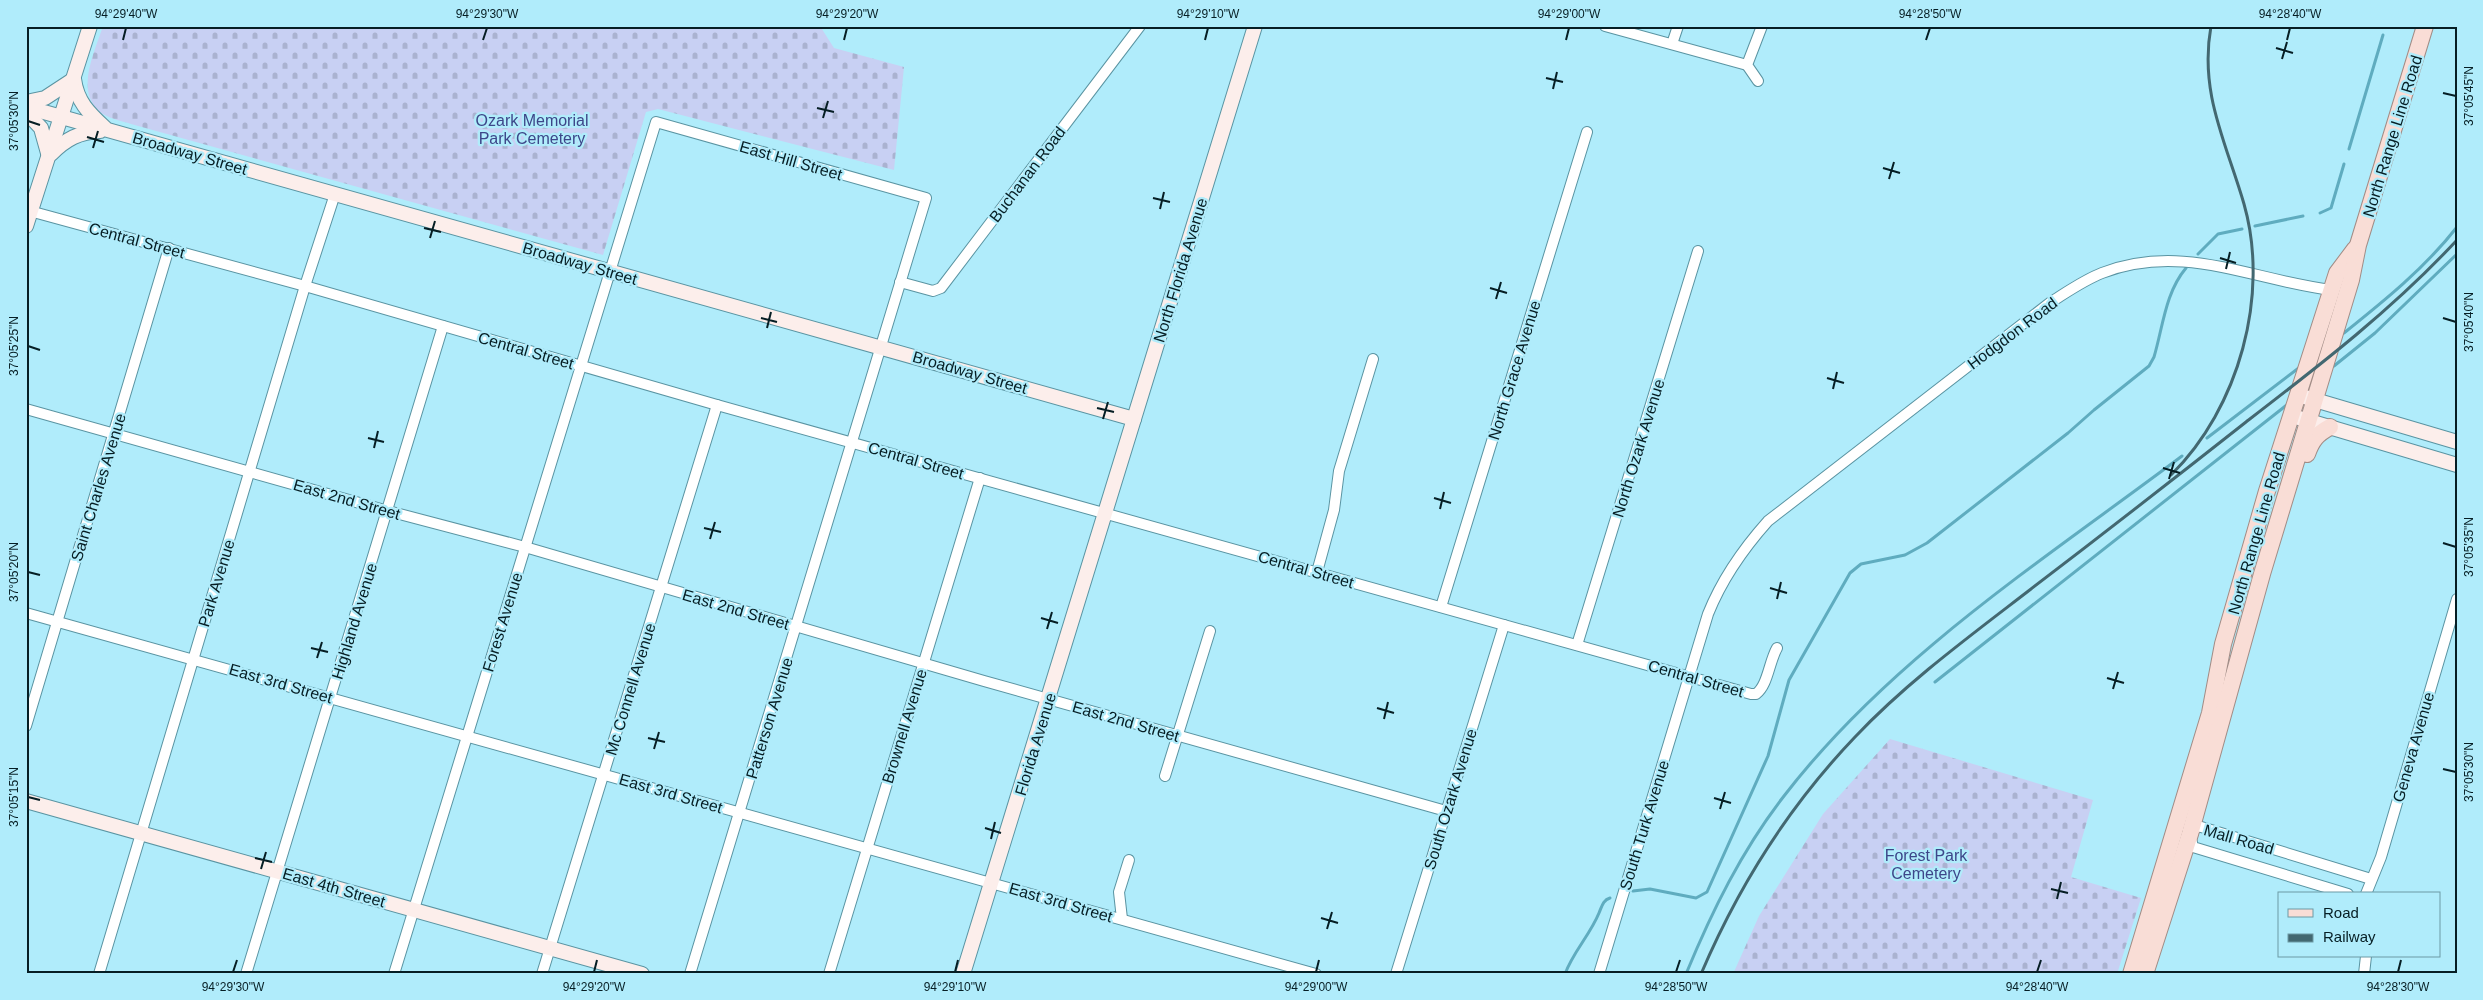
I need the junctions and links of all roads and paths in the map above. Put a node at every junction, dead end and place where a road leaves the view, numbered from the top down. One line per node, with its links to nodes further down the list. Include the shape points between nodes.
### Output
1 (90, 26): 10 (street)
2 (1140, 26): 28 (street, Buchanan Road, via 941,288 933,292)
3 (1255, 26): 40 (street, North Florida Avenue)
4 (1606, 26): 8 (street)
5 (1678, 26): 8 (street)
6 (1762, 26): 9 (street)
7 (2425, 26): 24 (main road, North Range Line Road)
8 (1672, 44): 9 (street)
9 (1747, 65): 11 (street)
10 (74, 79): 12 (street, via 45,98); 15 (street); 17 (street, via 75,90 84,108)
11 (1758, 81)
12 (26, 102)
13 (26, 107): 15 (street, Broadway Street)
14 (26, 112): 19 (street, via 45,135)
15 (61, 117): 17 (street, Broadway Street); 19 (street)
16 (656, 122): 21 (street, East Hill Street); 27 (street, Forest Avenue)
17 (108, 130): 19 (street, via 73,136 62,142); 20 (street, Broadway Street)
18 (1587, 132): 56 (street, North Grace Avenue)
19 (48, 158): 22 (street)
20 (335, 194): 27 (street, Broadway Street); 29 (street, Park Avenue)
21 (926, 198): 28 (street, Patterson Avenue)
22 (28, 211): 23 (street); 25 (street, Central Street)
23 (26, 226)
24 (2358, 245): 30 (main road, North Range Line Road, via 2336,273); 36 (main road, North Range Line Road)
25 (169, 248): 29 (street, Central Street); 43 (street, Saint Charles Avenue)
26 (1698, 251): 62 (street, North Ozark Avenue)
27 (610, 271): 32 (street, Broadway Street); 34 (street, Forest Avenue)
28 (900, 282): 32 (street, Patterson Avenue)
29 (305, 286): 31 (street, Central Street); 47 (street, Park Avenue)
30 (2332, 290): 35 (main road, North Range Line Road); 66 (street, Hodgdon Road, via 2186,261 2139,263 2100,274 2075,287 1768,521 1745,546 1712,603)
31 (443, 326): 34 (street, Central Street); 49 (street, Highland Avenue)
32 (880, 347): 40 (street, Broadway Street); 44 (street, Patterson Avenue)
33 (1373, 359): 52 (street, via 1339,471 1334,510)
34 (580, 366): 37 (street, Central Street); 51 (street, Forest Avenue)
35 (2298, 395): 36 (street); 39 (main road, North Range Line Road)
36 (2316, 400): 41 (main road, North Range Line Road); 45 (street)
37 (717, 404): 44 (street, Central Street); 54 (street, Mc Connell Avenue)
38 (26, 408): 43 (street, East 2nd Street)
39 (2291, 415): 41 (street); 77 (main road, North Range Line Road, via 2223,644)
40 (1134, 419): 50 (street, North Florida Avenue)
41 (2310, 421): 42 (street); 53 (main road, North Range Line Road)
42 (2330, 427): 46 (street); 53 (main road, via 2312,442 2275,559)
43 (113, 434): 47 (street, East 2nd Street); 58 (street, Saint Charles Avenue)
44 (853, 442): 48 (street, Central Street); 60 (street, Patterson Avenue)
45 (2457, 442)
46 (2457, 465)
47 (250, 472): 49 (street, East 2nd Street); 64 (street, Park Avenue)
48 (980, 478): 50 (street, Central Street); 65 (street, Brownell Avenue)
49 (388, 511): 51 (street, East 2nd Street); 67 (street, Highland Avenue)
50 (1105, 513): 52 (street, Central Street); 68 (street, Florida Avenue)
51 (524, 547): 54 (street, East 2nd Street); 71 (street, Forest Avenue)
52 (1317, 572): 56 (street, Central Street)
53 (2262, 574): 77 (main road, North Range Line Road)
54 (660, 588): 60 (street, East 2nd Street); 72 (street, Mc Connell Avenue)
55 (2457, 599): 82 (street, Geneva Avenue, via 2381,857)
56 (1441, 607): 59 (street, Central Street)
57 (26, 613): 58 (street, East 3rd Street)
58 (58, 622): 64 (street, East 3rd Street); 69 (street, Saint Charles Avenue)
59 (1504, 625): 62 (street, Central Street); 75 (street, South Ozark Avenue)
60 (796, 627): 65 (street, East 2nd Street); 76 (street, Patterson Avenue)
61 (1210, 632): 70 (street)
62 (1577, 645): 66 (street, Central Street)
63 (1777, 648): 66 (street, Central Street, via 1770,659 1764,685 1756,694)
64 (193, 658): 67 (street, East 3rd Street); 78 (street, Park Avenue)
65 (923, 663): 68 (street, East 2nd Street); 79 (street, Brownell Avenue)
66 (1689, 676): 100 (street, South Turk Avenue)
67 (331, 698): 71 (street, East 3rd Street); 81 (street, Highland Avenue)
68 (1048, 699): 70 (street, East 2nd Street); 83 (street, Florida Avenue)
69 (26, 726)
70 (1178, 735): 73 (street); 75 (street, East 2nd Street)
71 (467, 736): 72 (street, East 3rd Street); 86 (street, Forest Avenue)
72 (605, 774): 76 (street, East 3rd Street); 88 (street, Mc Connell Avenue)
73 (1165, 776)
74 (26, 801): 78 (street, East 4th Street)
75 (1446, 811): 99 (street, South Ozark Avenue)
76 (741, 812): 79 (street, East 3rd Street); 95 (street, Patterson Avenue)
77 (2183, 832): 82 (street, Mall Road, via 2198,826); 84 (street, Mall Road, via 2193,847); 101 (main road); 102 (main road)
78 (141, 833): 81 (street, East 4th Street); 90 (street, Park Avenue)
79 (867, 848): 83 (street, East 3rd Street); 96 (street, Brownell Avenue)
80 (1129, 860): 87 (street, via 1119,897)
81 (278, 872): 86 (street, East 4th Street); 91 (street, Highland Avenue)
82 (2371, 879): 85 (street, Geneva Avenue)
83 (992, 883): 87 (street, East 3rd Street); 97 (street, Florida Avenue)
84 (2341, 892)
85 (2367, 892)
86 (414, 910): 88 (street, East 4th Street); 92 (street, Forest Avenue)
87 (1122, 919): 98 (street, East 3rd Street)
88 (550, 948): 93 (street, Mc Connell Avenue); 94 (street, East 4th Street)
89 (2366, 958): 103 (street)
90 (98, 974)
91 (246, 974)
92 (394, 974)
93 (542, 974)
94 (642, 974)
95 (690, 974)
96 (829, 974)
97 (964, 974)
98 (1316, 974)
99 (1396, 974)
100 (1599, 974)
101 (2131, 974)
102 (2145, 974)
103 (2364, 974)

